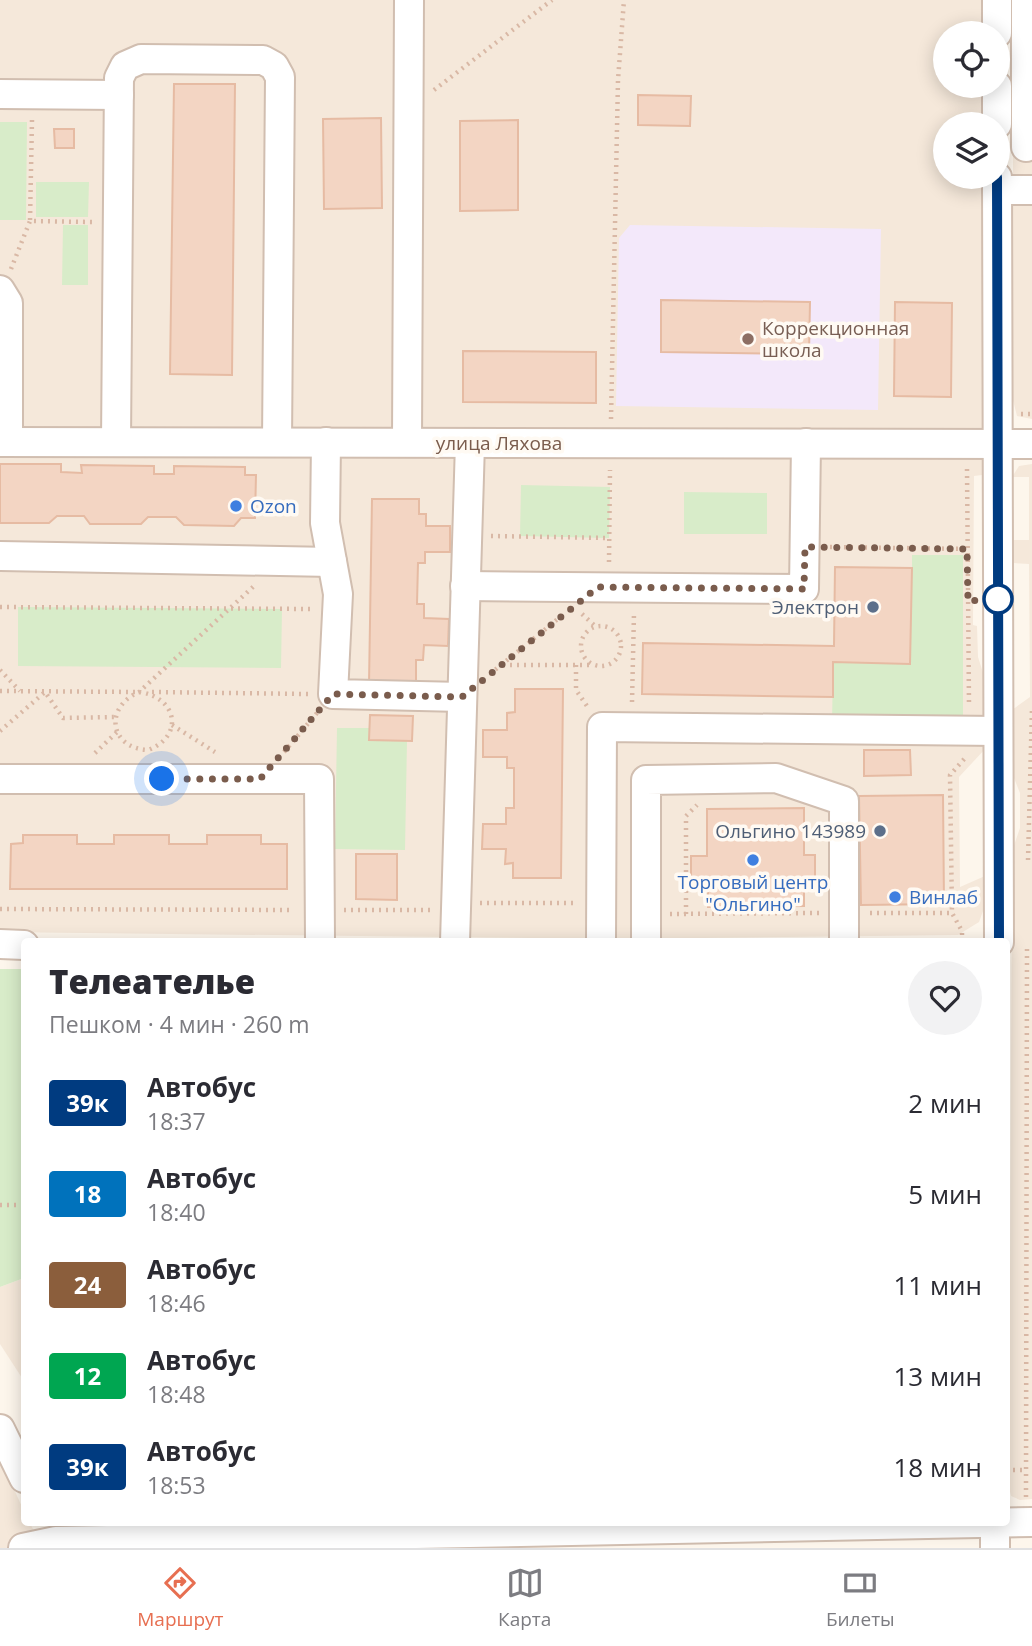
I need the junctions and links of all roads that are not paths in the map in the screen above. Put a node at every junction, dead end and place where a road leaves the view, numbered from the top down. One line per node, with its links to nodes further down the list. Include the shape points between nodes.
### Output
1 (409, 0): 16 (street)
2 (998, 0): 4 (street)
3 (1026, 0): 7 (street)
4 (997, 21)
5 (0, 94): 6 (street)
6 (119, 95): 13 (street); 14 (street, via 125,66 141,59 263,60 280,76)
7 (1026, 148)
8 (1010, 186): 10 (street)
9 (997, 189): 19 (street)
10 (1032, 190)
11 (1, 291): 12 (street, via 9,303)
12 (4, 442): 13 (street, улица Ляхова)
13 (116, 442): 14 (street, улица Ляхова)
14 (276, 442): 15 (street, улица Ляхова)
15 (327, 442): 16 (street, улица Ляхова); 22 (street, via 324,523)
16 (407, 442): 17 (street, улица Ляхова)
17 (470, 443): 18 (street, улица Ляхова); 23 (street)
18 (806, 443): 19 (street, улица Ляхова); 23 (street, via 804,589)
19 (998, 444): 20 (street, улица Ляхова); 25 (street)
20 (1032, 444)
21 (0, 556): 22 (street)
22 (332, 562): 24 (street, via 338,609 333,694)
23 (465, 586): 24 (street)
24 (462, 697): 28 (street)
25 (998, 731): 29 (street, via 602,727); 32 (street)
26 (0, 779): 27 (street, via 319,779)
27 (320, 938)
28 (455, 938)
29 (601, 938)
30 (646, 938): 31 (street, via 646,780 776,778 844,800)
31 (844, 938)
32 (999, 938)
33 (0, 944): 34 (street)
34 (21, 945)
35 (0, 1429): 36 (street)
36 (21, 1472)
37 (1029, 1522): 38 (street)
38 (1010, 1523)
39 (793, 1526): 41 (street)
40 (995, 1526): 43 (street)
41 (54, 1537): 42 (street)
42 (23, 1548)
43 (995, 1548)

